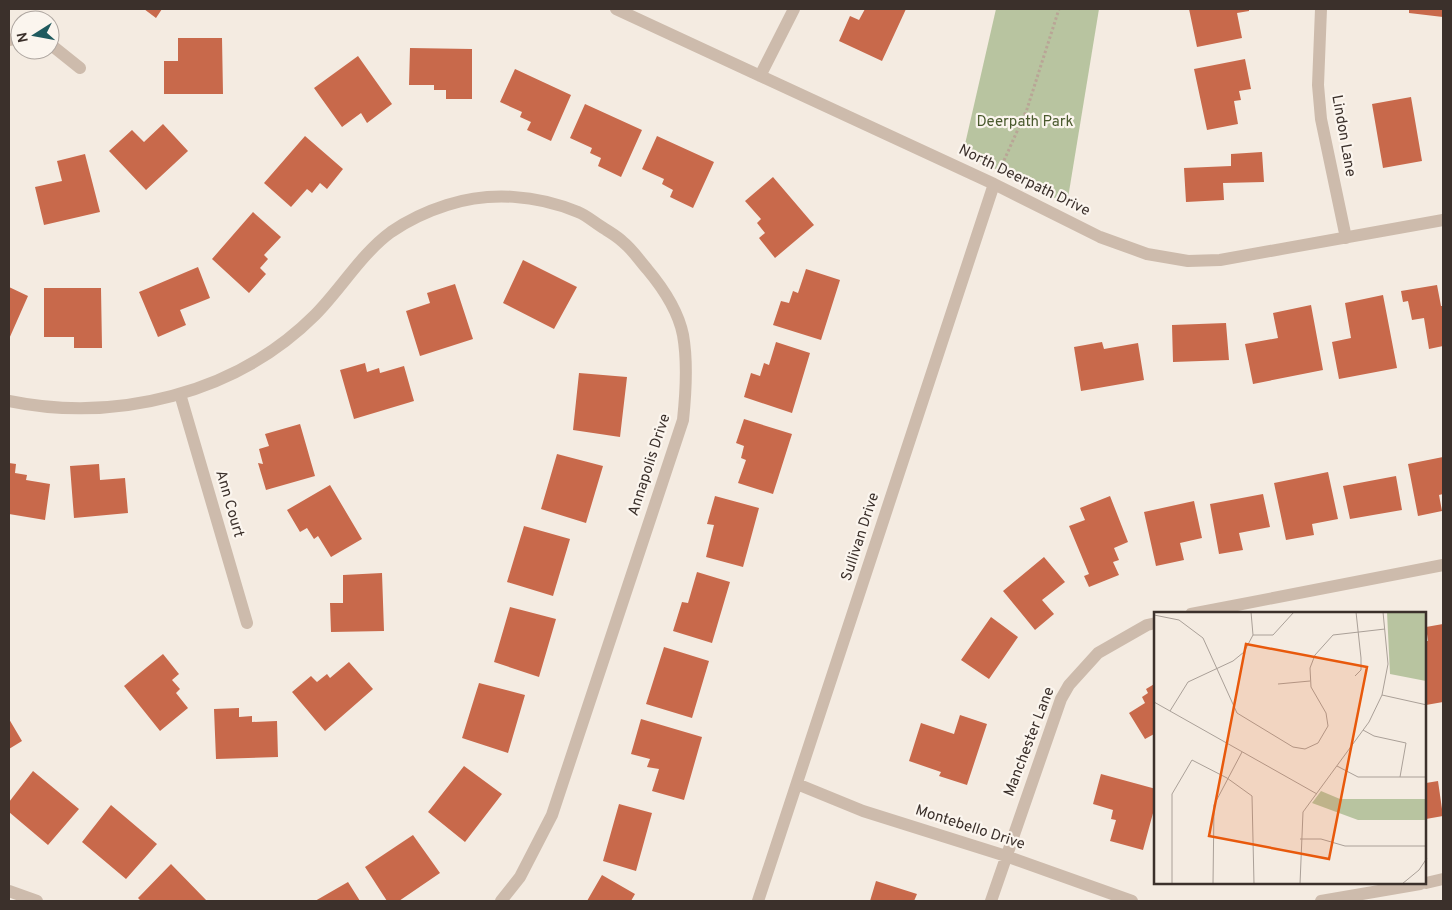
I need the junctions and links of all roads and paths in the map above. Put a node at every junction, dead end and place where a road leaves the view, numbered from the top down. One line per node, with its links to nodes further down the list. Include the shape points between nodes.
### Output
1 (616, 9): 7 (street, North Deerpath Drive)
2 (794, 9): 7 (street)
3 (1059, 9): 8 (path, via 1027,109)
4 (1321, 9): 10 (street, Lindon Lane, via 1318,85 1321,119)
5 (60, 52): 6 (street)
6 (80, 68)
7 (760, 76): 8 (street, North Deerpath Drive)
8 (994, 184): 10 (street, North Deerpath Drive, via 1100,236 1147,254 1188,261 1220,260); 17 (street, Sullivan Drive)
9 (1443, 220): 10 (street, North Deerpath Drive)
10 (1346, 238)
11 (180, 394): 12 (street, Annapolis Drive, via 133,405 87,409 38,407); 15 (street, Ann Court); 24 (street, Annapolis Drive, via 224,377 289,338 315,315 390,233 448,204 507,196 536,199 580,213 624,242 660,285 676,313 682,335 686,388 682,420 552,815 520,877)
12 (9, 401)
13 (1443, 565): 14 (street)
14 (1201, 612)
15 (247, 623)
16 (1154, 623): 18 (street, Manchester Lane, via 1098,653 1069,685 1061,699)
17 (797, 784): 18 (street, Montebello Drive, via 863,811); 25 (street, Sullivan Drive)
18 (1006, 856): 26 (street, Manchester Lane); 27 (street, Montebello Drive)
19 (1443, 879): 20 (street)
20 (1427, 883)
21 (1414, 885): 28 (street)
22 (9, 891): 23 (street)
23 (37, 901)
24 (501, 901)
25 (758, 901)
26 (991, 901)
27 (1132, 901)
28 (1321, 901)

